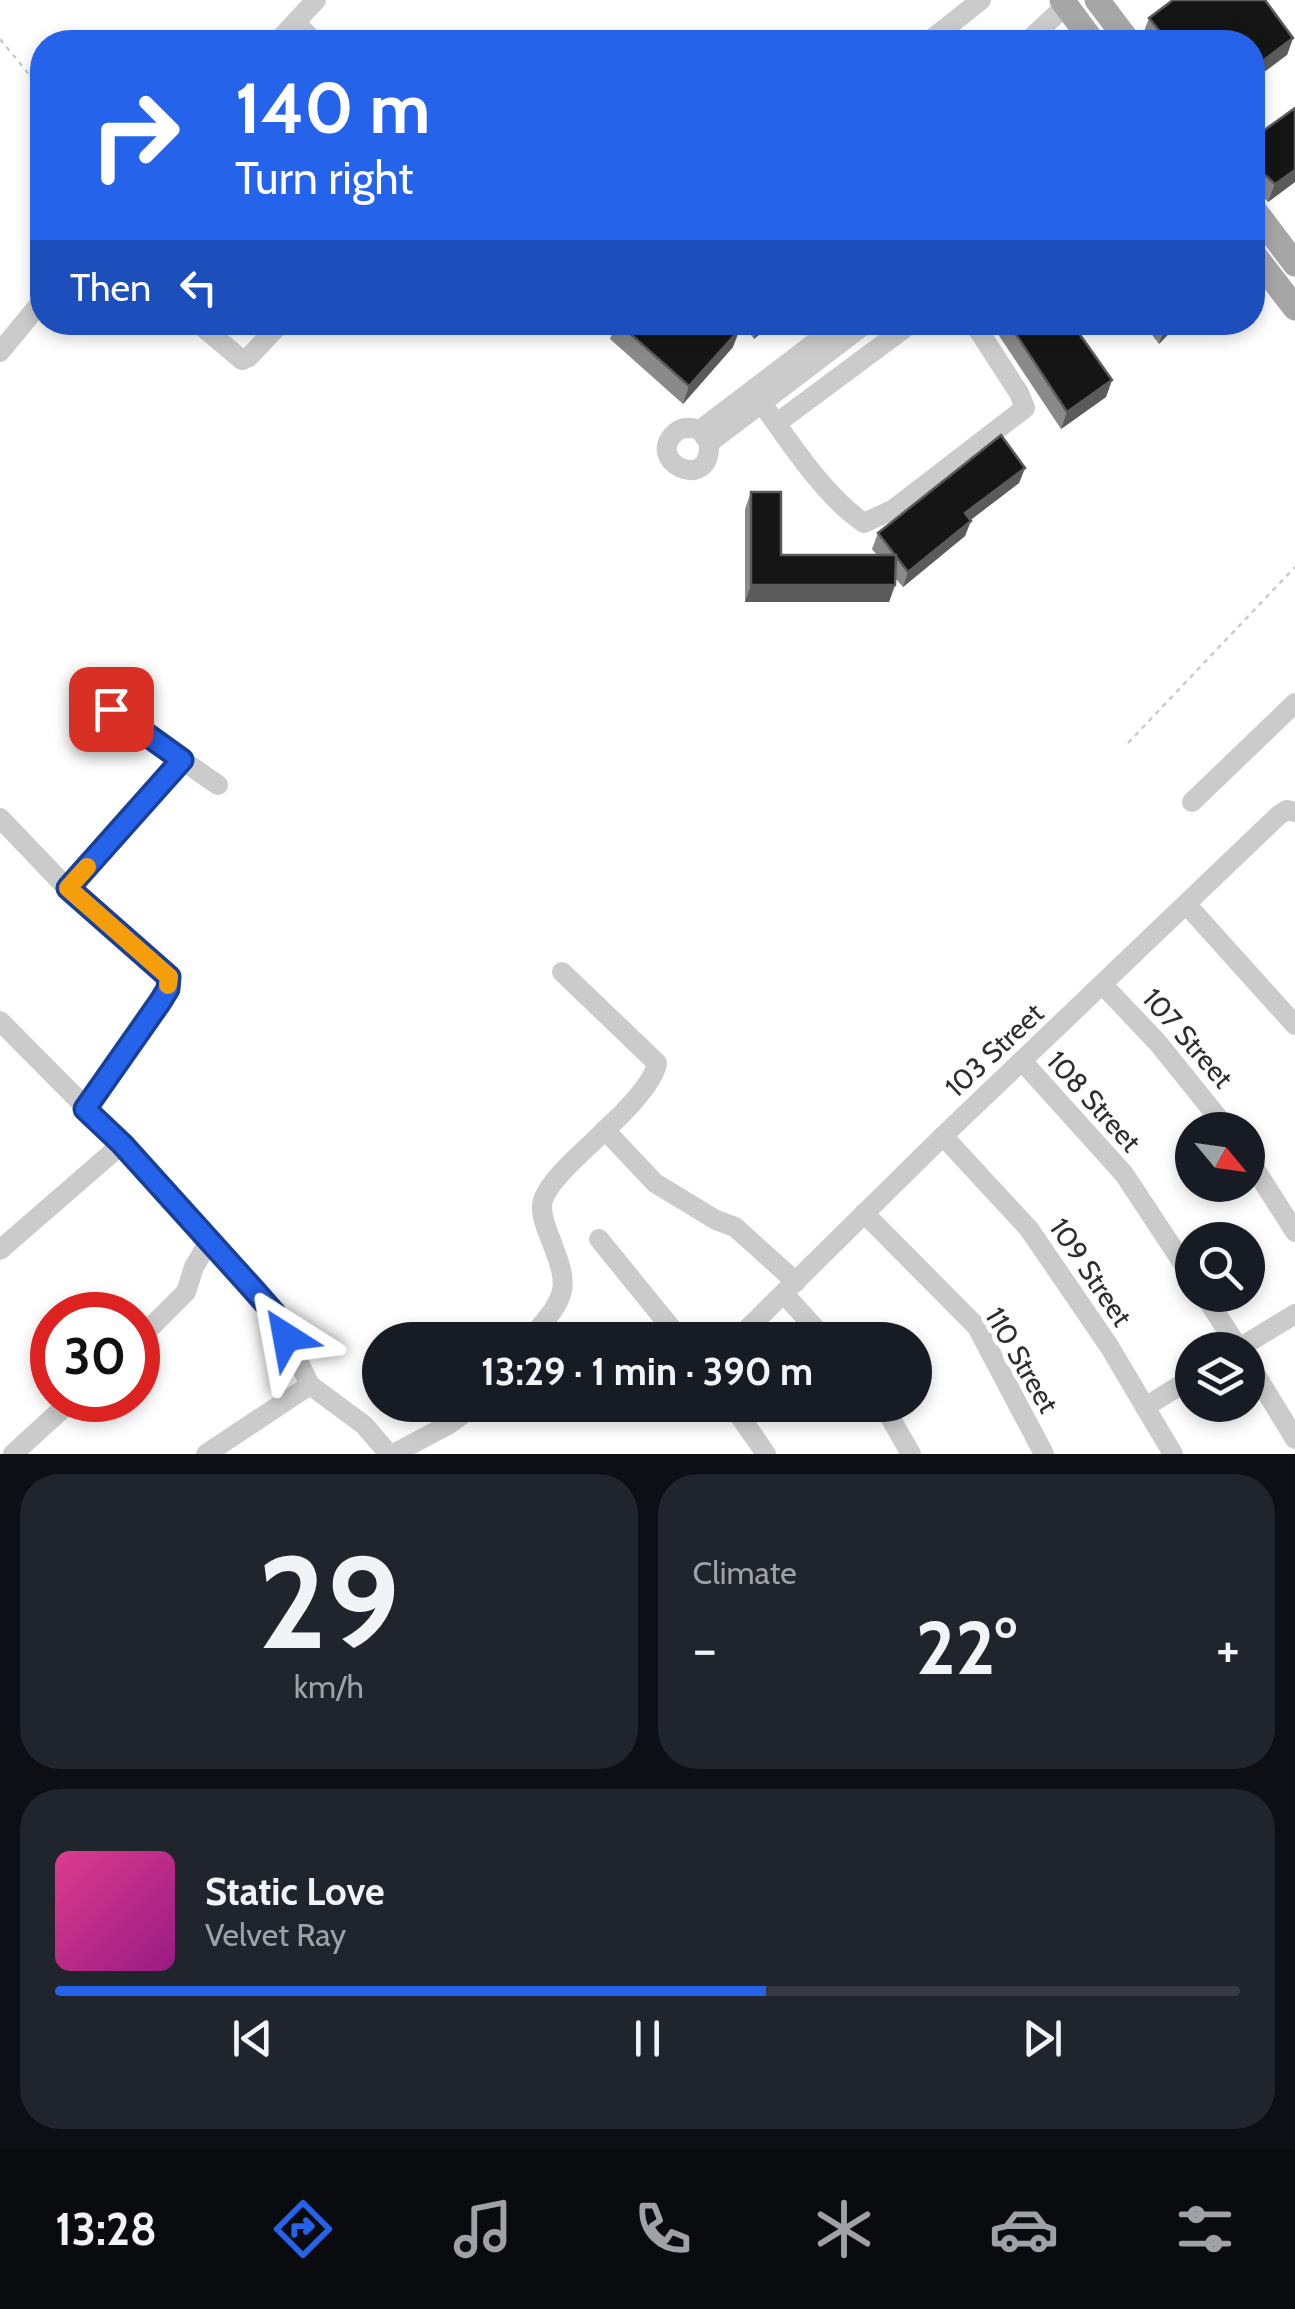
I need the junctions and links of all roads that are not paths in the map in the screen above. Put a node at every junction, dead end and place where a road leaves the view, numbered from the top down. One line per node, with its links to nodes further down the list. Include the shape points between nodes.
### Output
1 (316, 0): 5 (street)
2 (982, 0): 8 (street)
3 (1098, 0): 11 (main road)
4 (1064, 2): 9 (street); 10 (main road)
5 (296, 22): 6 (street); 7 (street)
6 (288, 30)
7 (304, 30)
8 (943, 30)
9 (1038, 30)
10 (1099, 30)
11 (1107, 30)
12 (1265, 224): 13 (main road)
13 (1295, 264)
14 (1265, 269): 15 (main road)
15 (1295, 308)
16 (30, 316): 22 (street)
17 (212, 335): 18 (street, via 242,360)
18 (269, 335)
19 (835, 335): 23 (street)
20 (895, 335): 24 (street)
21 (981, 335): 24 (street, via 1025,408 882,516 864,523 846,511)
22 (0, 352)
23 (758, 397): 24 (street); 25 (street)
24 (777, 423)
25 (704, 437)
26 (1295, 703): 30 (street)
27 (111, 709): 28 (street)
28 (182, 760): 29 (street); 33 (street)
29 (218, 786)
30 (1192, 802)
31 (1295, 812): 34 (street, 103 Street, via 1278,815)
32 (0, 818): 33 (street)
33 (68, 888): 40 (street, via 169,977 160,1002)
34 (1187, 905): 36 (street, 103 Street); 38 (street)
35 (562, 972): 42 (street, via 657,1062 656,1072)
36 (1103, 985): 39 (street, 103 Street); 41 (street, 107 Street)
37 (0, 1020): 40 (street)
38 (1295, 1025)
39 (1022, 1060): 43 (street, 103 Street); 51 (street, 108 Street, via 1124,1174)
40 (85, 1109): 44 (street)
41 (1213, 1112)
42 (605, 1130): 52 (street, via 655,1183 744,1232); 55 (street, via 543,1200 565,1286)
43 (943, 1136): 46 (street, 103 Street); 63 (street, 109 Street, via 1029,1229)
44 (122, 1144): 48 (street); 50 (street)
45 (1265, 1185): 47 (street)
46 (864, 1213): 52 (street, 103 Street); 74 (street, 110 Street, via 977,1328)
47 (1295, 1232)
48 (210, 1240): 54 (street, via 186,1292); 60 (street, via 274,1313)
49 (599, 1240): 56 (street)
50 (0, 1250)
51 (1175, 1251)
52 (790, 1288): 57 (street, 103 Street); 58 (street)
53 (1295, 1314): 59 (street)
54 (160, 1318)
55 (544, 1322)
56 (666, 1322)
57 (755, 1322)
58 (814, 1322)
59 (1265, 1335)
60 (310, 1384): 70 (street); 71 (street)
61 (1175, 1389): 63 (street)
62 (1265, 1391): 68 (street)
63 (1145, 1408): 75 (street, 109 Street)
64 (48, 1422): 69 (street)
65 (452, 1422): 71 (street)
66 (744, 1422): 72 (street)
67 (893, 1422): 73 (street)
68 (1295, 1439)
69 (12, 1454)
70 (206, 1454)
71 (391, 1454)
72 (766, 1454)
73 (911, 1454)
74 (1044, 1454)
75 (1173, 1454)

